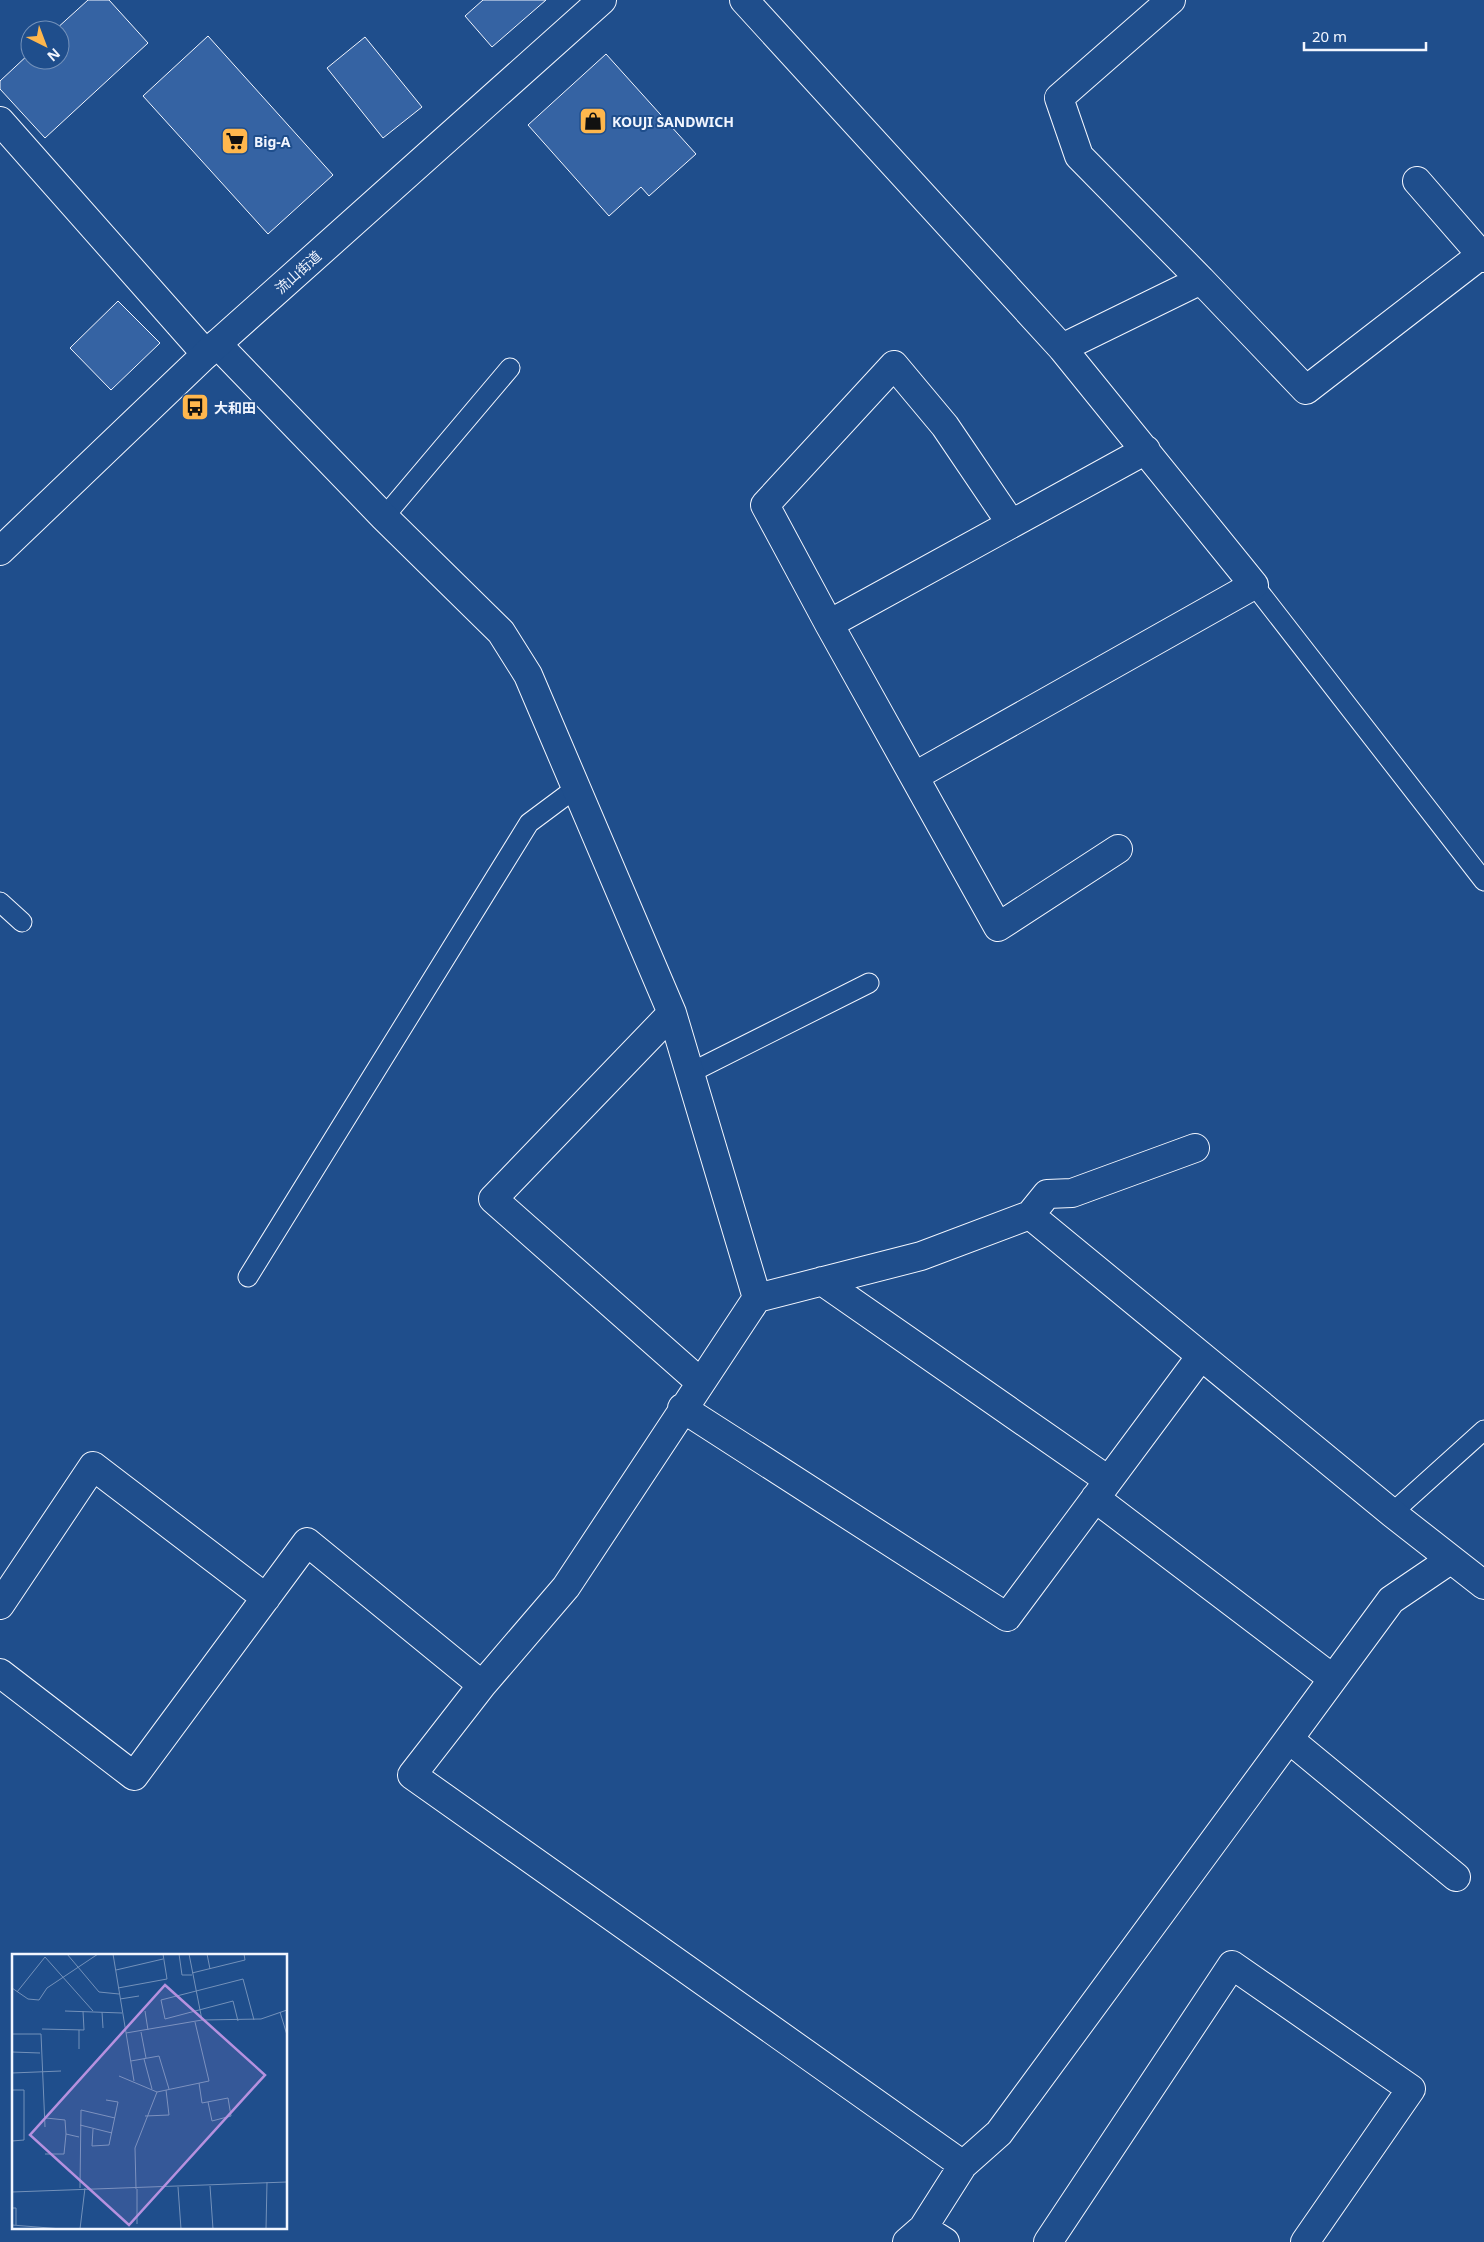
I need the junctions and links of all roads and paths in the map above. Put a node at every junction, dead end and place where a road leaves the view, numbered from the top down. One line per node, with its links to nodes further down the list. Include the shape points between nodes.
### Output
1 (602, 0): 9 (street, 流山街道)
2 (744, 0): 8 (street)
3 (1171, 0): 7 (street, via 1059,98 1079,156)
4 (0, 120): 9 (street)
5 (1417, 181): 6 (street)
6 (1482, 256): 7 (street, via 1306,390)
7 (1201, 280): 8 (street)
8 (1062, 348): 11 (street)
9 (211, 349): 12 (street); 14 (street, 流山街道)
10 (510, 368): 12 (lane)
11 (1146, 450): 13 (street); 15 (street)
12 (384, 517): 18 (street, via 501,632 528,675)
13 (1010, 522): 16 (street); 16 (street, via 945,426 894,365 765,505)
14 (0, 551)
15 (1254, 585): 17 (street); 20 (lane)
16 (829, 624): 17 (street)
17 (915, 776): 19 (street, via 998,927)
18 (576, 788): 24 (street); 28 (lane, via 530,823)
19 (1118, 849)
20 (1484, 881)
21 (0, 902): 22 (lane)
22 (22, 922)
23 (868, 983): 25 (lane)
24 (672, 1013): 25 (street); 32 (street, via 493,1199)
25 (690, 1073): 30 (street)
26 (1195, 1148): 27 (street, via 1072,1193 1047,1194)
27 (1030, 1215): 29 (street, via 921,1256); 31 (street)
28 (248, 1277)
29 (822, 1282): 30 (street); 35 (street)
30 (756, 1298): 32 (street)
31 (1201, 1356): 35 (street); 36 (street)
32 (700, 1382): 33 (street)
33 (682, 1408): 35 (street, via 1007,1618); 43 (street, via 566,1587)
34 (1484, 1430): 36 (lane)
35 (1102, 1489): 42 (street)
36 (1392, 1513): 37 (street)
37 (1450, 1560): 38 (street); 42 (street, via 1391,1600)
38 (1484, 1585)
39 (266, 1598): 40 (street, via 93,1466); 41 (street, via 134,1776); 43 (street, via 307,1542)
40 (0, 1605)
41 (0, 1673)
42 (1332, 1678): 44 (street)
43 (482, 1685): 46 (street, via 412,1775)
44 (1290, 1740): 45 (street); 46 (street, via 999,2133)
45 (1456, 1877)
46 (963, 2165): 47 (street)
47 (925, 2237)
48 (1048, 2242): 49 (street, via 1232,1965 1411,2089)
49 (1305, 2242)

